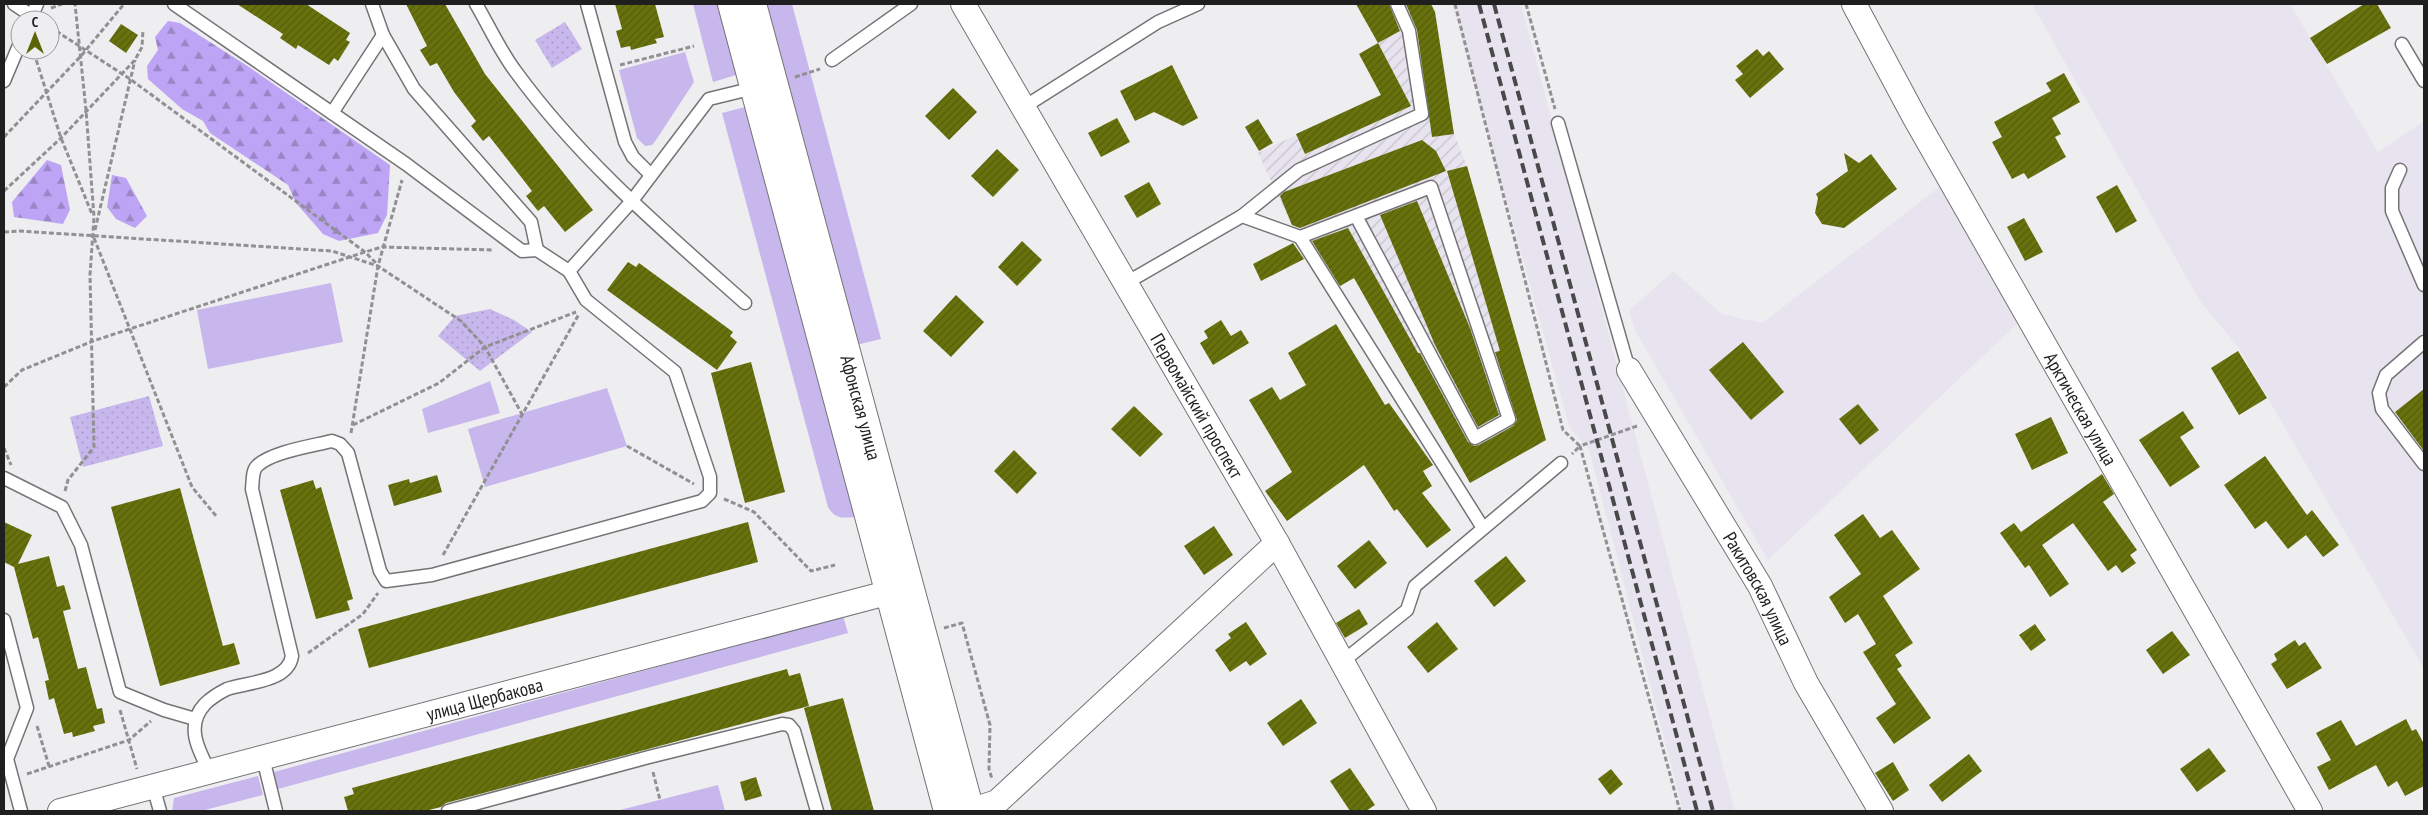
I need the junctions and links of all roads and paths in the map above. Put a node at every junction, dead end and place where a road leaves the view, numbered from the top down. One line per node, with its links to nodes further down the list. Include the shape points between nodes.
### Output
1 (75, 4): 20 (path)
2 (124, 4): 23 (path)
3 (174, 4): 38 (lane)
4 (361, 4): 16 (lane)
5 (476, 4): 46 (lane, via 515,72 580,151)
6 (587, 4): 29 (lane)
7 (732, 4): 34 (street, Афонская улица)
8 (752, 4): 34 (street, Афонская улица)
9 (911, 4): 28 (lane)
10 (963, 4): 36 (street, Первомайский проспект)
11 (1198, 4): 36 (lane, via 1158,22)
12 (1397, 4): 47 (lane, via 1409,31 1422,114 1299,170)
13 (1455, 4): 73 (path, via 1563,430)
14 (1526, 4): 39 (path)
15 (1854, 4): 116 (street, Арктическая улица, via 1914,118)
16 (374, 9): 19 (lane)
17 (143, 30): 27 (path, via 142,47)
18 (60, 33): 20 (path)
19 (383, 35): 38 (lane); 54 (lane, via 414,88 531,222)
20 (79, 44): 23 (path); 24 (path)
21 (2402, 44): 33 (lane)
22 (694, 46): 29 (path)
23 (86, 49): 24 (path); 30 (path)
24 (81, 56): 35 (path); 37 (path)
25 (13, 60): 32 (lane)
26 (37, 60): 35 (path)
27 (134, 60): 30 (path); 31 (path)
28 (832, 60): 34 (path, via 815,72)
29 (605, 69): 44 (lane, via 625,142 633,157)
30 (122, 74): 31 (path); 37 (path)
31 (130, 80): 51 (path); 56 (path)
32 (4, 81)
33 (2424, 81)
34 (764, 85): 44 (lane, via 709,99); 86 (street, Афонская улица)
35 (47, 92): 40 (path); 41 (path)
36 (1024, 107): 60 (street, Первомайский проспект)
37 (86, 110): 41 (path); 49 (path)
38 (332, 113): 42 (lane)
39 (1558, 123): 67 (lane)
40 (4, 137)
41 (61, 138): 45 (path); 49 (path)
42 (406, 164): 53 (path); 55 (lane)
43 (2400, 170): 61 (lane, via 2392,188 2392,211)
44 (651, 175): 46 (lane)
45 (4, 191)
46 (631, 202): 59 (lane); 62 (lane)
47 (1242, 216): 52 (lane); 60 (lane)
48 (1356, 216): 48 (lane, via 1432,187 1509,419 1474,438); 52 (lane)
49 (94, 217): 51 (path)
50 (4, 232): 51 (path)
51 (93, 236): 57 (path, via 332,250); 63 (path); 64 (path, via 90,275)
52 (1300, 237): 81 (lane)
53 (382, 247): 55 (path); 56 (path); 58 (path)
54 (537, 250): 55 (lane); 59 (lane)
55 (522, 251)
56 (365, 252): 57 (path); 58 (path)
57 (349, 256): 58 (path); 63 (path)
58 (378, 266): 66 (path, via 461,321); 71 (path)
59 (569, 271): 78 (lane, via 586,300 675,372 710,477)
60 (1126, 283): 82 (street, Первомайский проспект)
61 (2424, 285)
62 (745, 303)
63 (131, 328): 64 (path); 80 (path, via 192,487)
64 (93, 341): 68 (path, via 22,370); 79 (path, via 94,447 68,480)
65 (2424, 342): 76 (lane, via 2386,375 2379,393 2382,409)
66 (485, 347): 70 (path); 70 (path, via 581,310); 71 (path, via 439,383)
67 (1629, 370): 69 (street, Ракитовская улица)
68 (4, 386)
69 (1655, 412): 73 (path, via 1635,428); 115 (street, Ракитовская улица, via 1760,586 1806,683)
70 (523, 416): 84 (path)
71 (353, 425): 74 (path)
72 (627, 446): 78 (path)
73 (1580, 446): 75 (path); 114 (path)
74 (348, 453): 85 (lane, via 380,570); 90 (lane, via 332,441 268,459 257,466 253,474 252,488 292,648 291,663)
75 (1561, 463): 81 (lane)
76 (2424, 464)
77 (4, 478): 79 (lane)
78 (710, 493): 83 (path, via 754,512 811,571); 84 (lane, via 702,501)
79 (62, 507): 91 (lane, via 81,545)
80 (217, 517)
81 (1483, 528): 89 (lane, via 1415,586 1407,610)
82 (1277, 543): 89 (street, Первомайский проспект); 104 (street, via 1019,776)
83 (835, 565)
84 (432, 575): 85 (lane)
85 (386, 581): 90 (path, via 363,614)
86 (899, 590): 98 (street, улица Щербакова); 111 (street, Афонская улица); 112 (street, Афонская улица)
87 (4, 620): 92 (lane)
88 (938, 630): 104 (path, via 962,623 990,724 989,769)
89 (1342, 662): 113 (street, Первомайский проспект)
90 (285, 669): 94 (lane, via 226,690 212,698)
91 (120, 692): 93 (lane); 95 (path, via 118,700)
92 (27, 708): 96 (lane); 99 (path, via 34,714)
93 (164, 710): 94 (lane); 95 (path)
94 (195, 719): 100 (lane, via 196,739)
95 (129, 740): 99 (path); 102 (path)
96 (5, 756): 101 (lane)
97 (649, 757): 103 (path); 109 (lane); 110 (lane, via 789,724 794,730)
98 (263, 758): 100 (street, улица Щербакова); 108 (lane)
99 (49, 766): 101 (path)
100 (210, 772): 102 (street, улица Щербакова)
101 (12, 779): 105 (lane)
102 (146, 781): 106 (street, улица Щербакова); 107 (lane)
103 (660, 800)
104 (998, 802): 112 (street)
105 (20, 811)
106 (60, 811)
107 (160, 811)
108 (276, 811)
109 (448, 811)
110 (817, 811)
111 (948, 811)
112 (970, 811)
113 (1424, 811)
114 (1680, 811)
115 (1881, 811)
116 (2310, 811)

